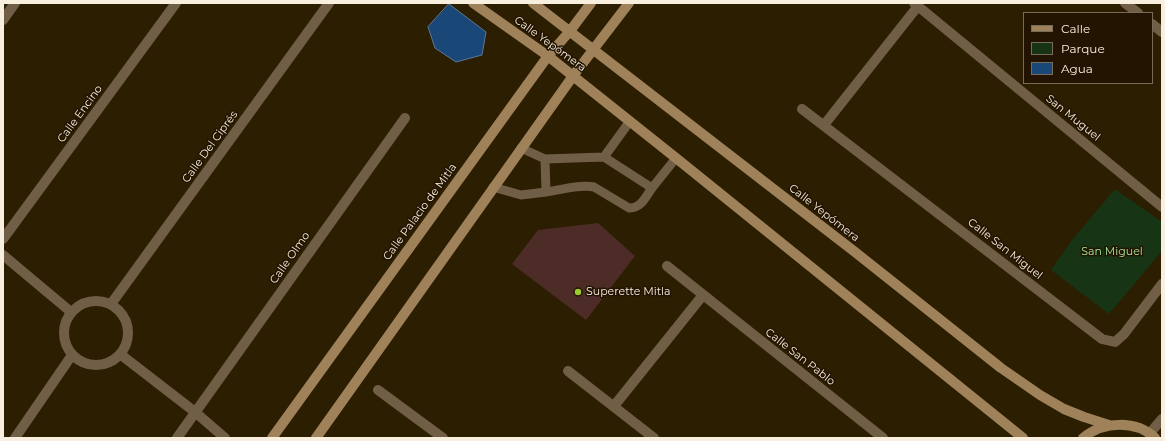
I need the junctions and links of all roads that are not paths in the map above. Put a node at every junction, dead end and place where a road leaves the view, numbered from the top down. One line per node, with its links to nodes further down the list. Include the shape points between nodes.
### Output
1 (15, 3): 11 (street)
2 (176, 3): 30 (street, Calle Encino)
3 (329, 3): 35 (street, Calle Del Ciprés)
4 (472, 3): 16 (main road, Calle Yepómera)
5 (533, 3): 13 (main road, Calle Yepómera)
6 (591, 3): 13 (main road, Calle Palacio de Mitla)
7 (629, 3): 15 (main road)
8 (1125, 3): 10 (street)
9 (916, 5): 21 (street); 29 (street, San Muguel)
10 (1137, 12)
11 (3, 20)
12 (1153, 25): 14 (street)
13 (570, 31): 15 (main road, Calle Yepómera); 16 (main road, Calle Palacio de Mitla)
14 (1162, 32)
15 (593, 50): 17 (main road); 44 (main road, Calle Yepómera, via 1001,368 1064,409)
16 (548, 56): 17 (main road, Calle Yepómera); 50 (main road, Calle Palacio de Mitla)
17 (573, 76): 20 (main road, Calle Yepómera); 22 (main road)
18 (802, 109): 21 (street, Calle San Miguel)
19 (405, 118): 42 (street, Calle Olmo)
20 (630, 121): 23 (lane); 24 (main road, Calle Yepómera)
21 (824, 125): 33 (street, Calle San Miguel, via 1102,339 1114,342 1124,334)
22 (521, 148): 25 (lane); 26 (main road)
23 (604, 157): 25 (lane); 27 (lane)
24 (676, 158): 27 (lane); 55 (main road, Calle Yepómera)
25 (545, 159): 28 (lane)
26 (493, 187): 28 (lane, via 520,195); 51 (main road)
27 (652, 188): 28 (lane, via 634,209 589,186)
28 (546, 192)
29 (1162, 207)
30 (3, 238)
31 (3, 255): 36 (street)
32 (668, 266): 34 (street, Calle San Pablo)
33 (1162, 284)
34 (703, 295): 41 (street); 54 (street, Calle San Pablo)
35 (111, 304): 36 (street, via 90,301); 37 (street, via 119,310 127,327 126,345)
36 (71, 312): 38 (street, via 66,320 64,338)
37 (120, 354): 38 (street, via 102,364 91,365); 42 (street)
38 (72, 355): 47 (street)
39 (568, 371): 41 (street)
40 (378, 390): 45 (street)
41 (614, 406): 53 (street)
42 (195, 412): 48 (street, Calle Olmo); 49 (street)
43 (1162, 419): 46 (street)
44 (1109, 425): 46 (main road, via 1130,425); 56 (main road)
45 (432, 435): 52 (street)
46 (1152, 436)
47 (15, 438)
48 (177, 438)
49 (225, 438)
50 (272, 438)
51 (316, 438)
52 (443, 438)
53 (654, 438)
54 (883, 438)
55 (1023, 438)
56 (1083, 438)

